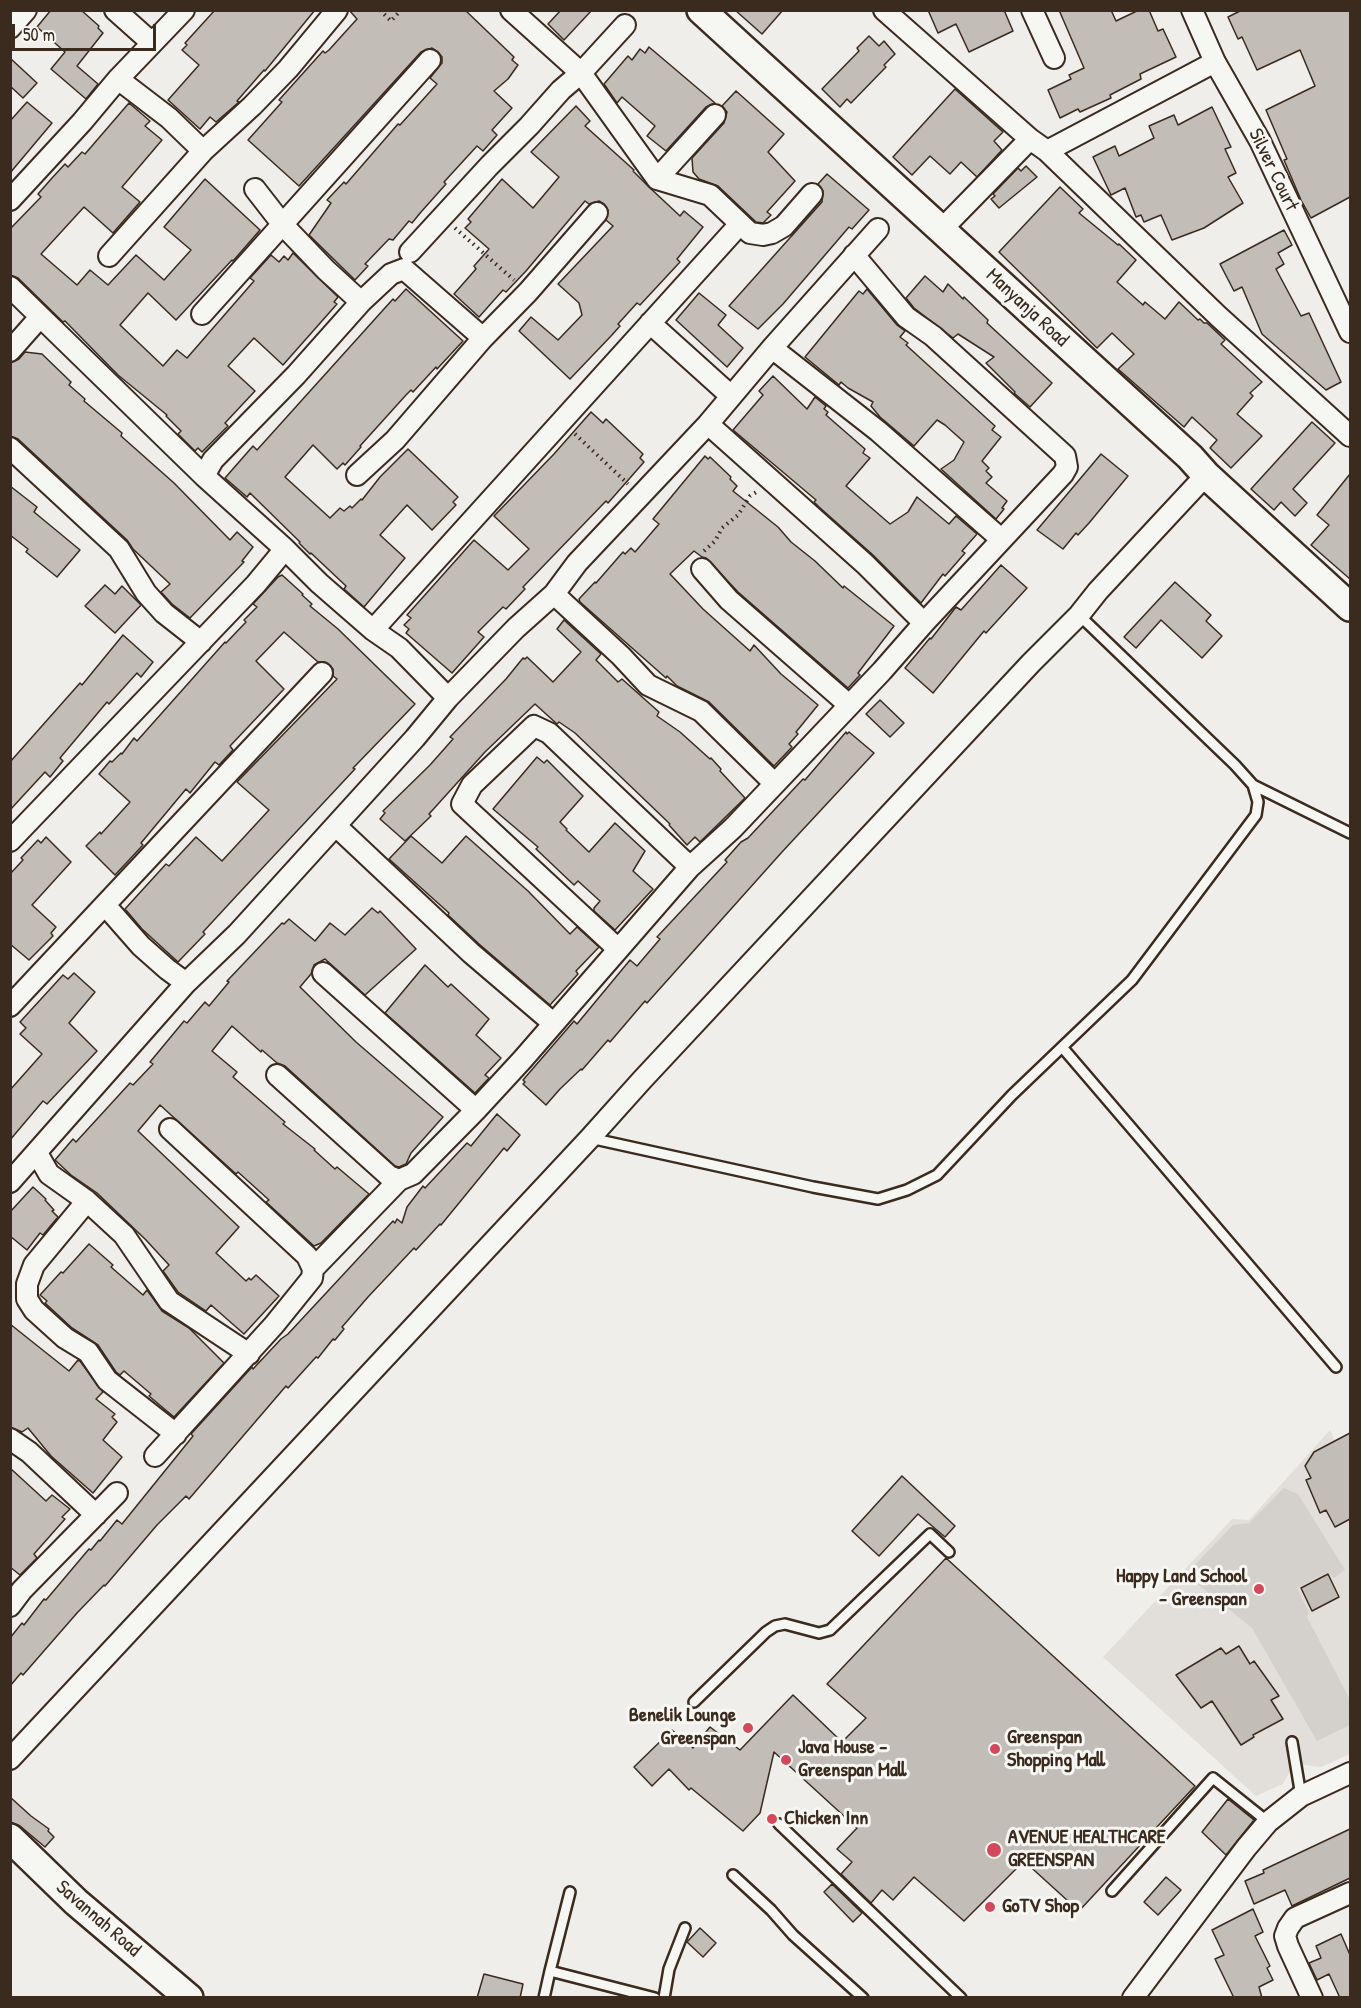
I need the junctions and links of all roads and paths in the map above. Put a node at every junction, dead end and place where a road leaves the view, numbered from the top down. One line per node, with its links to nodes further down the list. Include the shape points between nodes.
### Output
1 (26, 10): 13 (street)
2 (115, 10): 14 (street)
3 (184, 10): 14 (street)
4 (337, 10): 23 (street, via 288,69)
5 (380, 10): 6 (path, via 391,21)
6 (401, 10)
7 (511, 10): 18 (street)
8 (701, 10): 33 (main road, Manyanja Road)
9 (884, 10): 21 (street)
10 (1032, 10): 15 (street)
11 (1192, 10): 17 (street, Silver Court)
12 (625, 26): 18 (street)
13 (10, 28)
14 (152, 43): 19 (street)
15 (1054, 58)
16 (430, 60): 31 (street)
17 (1215, 62): 22 (street); 43 (street, Silver Court, via 1260,141)
18 (581, 73): 24 (street); 29 (street)
19 (118, 79): 23 (street, via 169,118); 27 (street)
20 (716, 115): 24 (street)
21 (1030, 138): 22 (street); 33 (street)
22 (1047, 151): 50 (street, via 1226,324)
23 (203, 152): 36 (street)
24 (657, 179): 30 (street, via 710,195)
25 (255, 189): 31 (street)
26 (812, 194): 30 (street, via 784,226 772,233 750,233)
27 (10, 200)
28 (597, 213): 38 (street)
29 (443, 217): 34 (street); 38 (path)
30 (740, 224): 42 (street)
31 (283, 225): 39 (street); 40 (street)
32 (878, 229): 35 (street)
33 (942, 229): 53 (main road, Manyanja Road)
34 (410, 252)
35 (854, 255): 45 (street); 57 (street, via 906,317 933,336 1065,456 1067,467 1063,474)
36 (109, 256)
37 (10, 287): 41 (street)
38 (528, 292): 44 (street)
39 (361, 302): 44 (street, via 391,274 404,269); 54 (street, via 213,460)
40 (202, 314)
41 (40, 317): 46 (street); 54 (street)
42 (650, 323): 47 (street); 48 (street)
43 (1350, 332)
44 (483, 338): 52 (street, via 395,440)
45 (772, 348): 47 (street); 57 (street, via 869,424)
46 (10, 351)
47 (731, 396): 49 (street)
48 (561, 421): 56 (path); 64 (street)
49 (708, 424): 55 (street); 56 (street)
50 (1350, 436)
51 (10, 448): 65 (street, via 119,549 152,600)
52 (357, 475)
53 (1206, 475): 61 (main road, Manyanja Road); 62 (street)
54 (204, 476): 58 (street)
55 (773, 482): 59 (path, via 750,496 738,515 699,555); 63 (street)
56 (640, 495): 60 (street)
57 (1001, 539): 63 (street)
58 (285, 549): 64 (street); 65 (street)
59 (702, 569): 68 (street, via 729,600)
60 (554, 594): 67 (street); 69 (street, via 648,685 701,711)
61 (1350, 607)
62 (1079, 615): 70 (lane); 85 (street)
63 (924, 623): 68 (street)
64 (373, 630): 67 (street, via 399,648)
65 (201, 642): 73 (street)
66 (322, 673): 75 (street)
67 (448, 698): 71 (street)
68 (849, 705): 69 (street)
69 (774, 783): 74 (street)
70 (1253, 785): 72 (lane); 81 (lane, via 1258,802 1252,822 1132,980)
71 (336, 826): 78 (street, via 237,934); 80 (street, via 471,953)
72 (1350, 833)
73 (10, 841)
74 (690, 867): 76 (street); 76 (street, via 549,733 534,726 472,785 462,804)
75 (105, 905): 78 (street, via 141,946); 79 (street)
76 (618, 950): 80 (street)
77 (323, 973): 83 (street)
78 (186, 982): 86 (street)
79 (10, 1006)
80 (553, 1023): 83 (street)
81 (1062, 1047): 85 (lane, via 937,1175 878,1199); 92 (lane)
82 (277, 1075): 87 (street, via 385,1173)
83 (477, 1110): 87 (street, via 419,1169)
84 (170, 1129): 90 (street, via 307,1256)
85 (591, 1138): 103 (street)
86 (37, 1153): 88 (street); 89 (street, via 49,1174)
87 (399, 1180): 90 (street)
88 (10, 1182)
89 (87, 1201): 91 (street, via 124,1235 169,1301); 93 (street, via 34,1265 27,1284 27,1299 65,1338 88,1352 107,1380)
90 (314, 1269): 91 (street, via 312,1278)
91 (249, 1354): 93 (street)
92 (1336, 1367)
93 (176, 1434): 95 (street)
94 (10, 1439): 97 (street)
95 (155, 1456)
96 (117, 1492): 97 (street)
97 (96, 1515): 99 (street)
98 (949, 1552): 101 (lane, via 930,1534 830,1630 819,1633 785,1624 775,1626)
99 (16, 1584): 100 (street)
100 (10, 1606)
101 (694, 1702)
102 (1292, 1742): 105 (lane)
103 (10, 1759)
104 (1350, 1773): 105 (street)
105 (1301, 1796): 106 (street)
106 (1268, 1822): 110 (lane, via 1213,1778); 121 (street)
107 (779, 1824): 120 (lane)
108 (10, 1838): 115 (main road, Savannah Road, via 76,1902)
109 (733, 1875): 119 (lane)
110 (1112, 1891)
111 (570, 1892): 114 (lane)
112 (1350, 1893): 122 (street, via 1295,1918 1288,1928 1288,1947)
113 (685, 1928): 118 (lane, via 669,1969)
114 (550, 1971): 116 (lane); 117 (lane)
115 (189, 1998)
116 (544, 1998)
117 (655, 1998)
118 (664, 1998)
119 (863, 1998)
120 (961, 1998)
121 (1133, 1998)
122 (1312, 1998)

